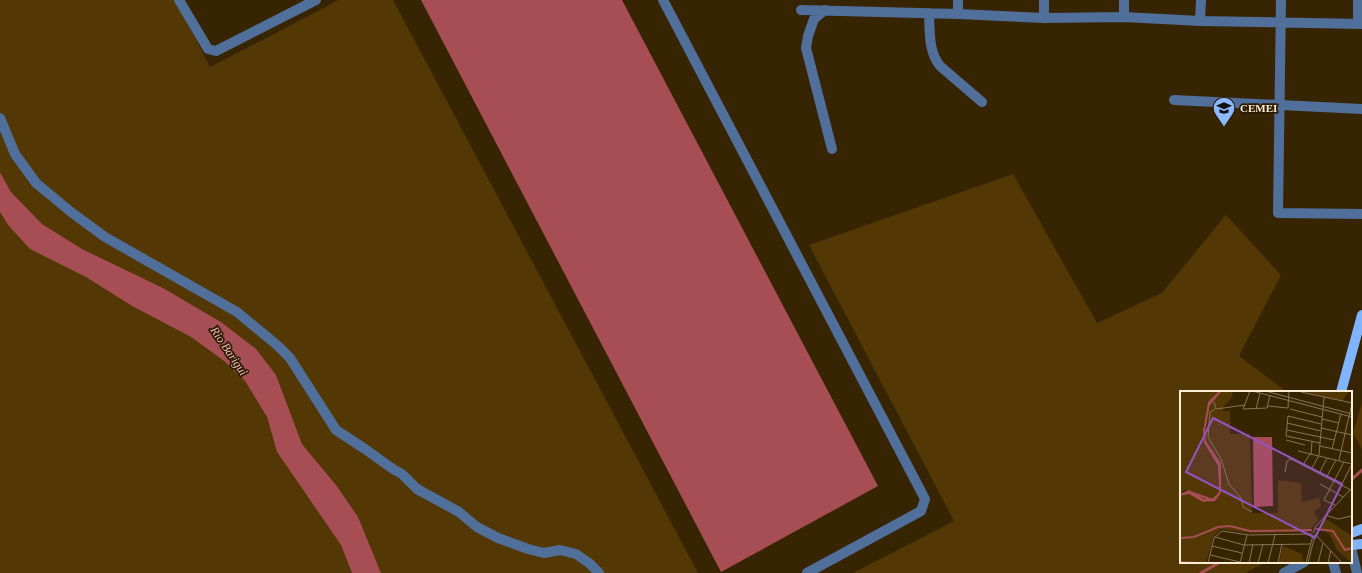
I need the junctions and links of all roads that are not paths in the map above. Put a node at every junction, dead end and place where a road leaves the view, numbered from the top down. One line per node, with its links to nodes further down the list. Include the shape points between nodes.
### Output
1 (179, 0): 2 (street, via 208,49 216,51)
2 (316, 0)
3 (663, 0): 37 (street, via 925,499 921,511)
4 (958, 0): 13 (street)
5 (1044, 0): 15 (street)
6 (1124, 0): 14 (street)
7 (1201, 0): 16 (street)
8 (1281, 0): 17 (street)
9 (1358, 0): 18 (street)
10 (801, 10): 11 (street)
11 (825, 10): 12 (street); 24 (street, via 814,19 806,48)
12 (929, 13): 13 (street); 20 (street, via 931,48 936,60)
13 (958, 14): 15 (street)
14 (1124, 16): 15 (street); 16 (street)
15 (1044, 18)
16 (1200, 21): 17 (street)
17 (1281, 23): 18 (street); 21 (street)
18 (1360, 24)
19 (1174, 100): 21 (street)
20 (982, 102)
21 (1279, 105): 22 (street); 25 (street, via 1278,213)
22 (1362, 110)
23 (0, 118): 36 (street, via 14,154 36,183 105,237 237,312 290,358 336,430 402,474 416,489 459,512 477,527 528,549 544,553 560,550 576,554)
24 (832, 150)
25 (1362, 214)
26 (1362, 315): 27 (main road)
27 (1359, 339): 28 (main road)
28 (1341, 391)
29 (1362, 529): 30 (main road)
30 (1352, 534)
31 (1362, 544): 32 (main road)
32 (1352, 545)
33 (1352, 550): 40 (street)
34 (1302, 563): 38 (street)
35 (1333, 563): 39 (street)
36 (599, 573)
37 (807, 573)
38 (1284, 573)
39 (1336, 573)
40 (1357, 573)

